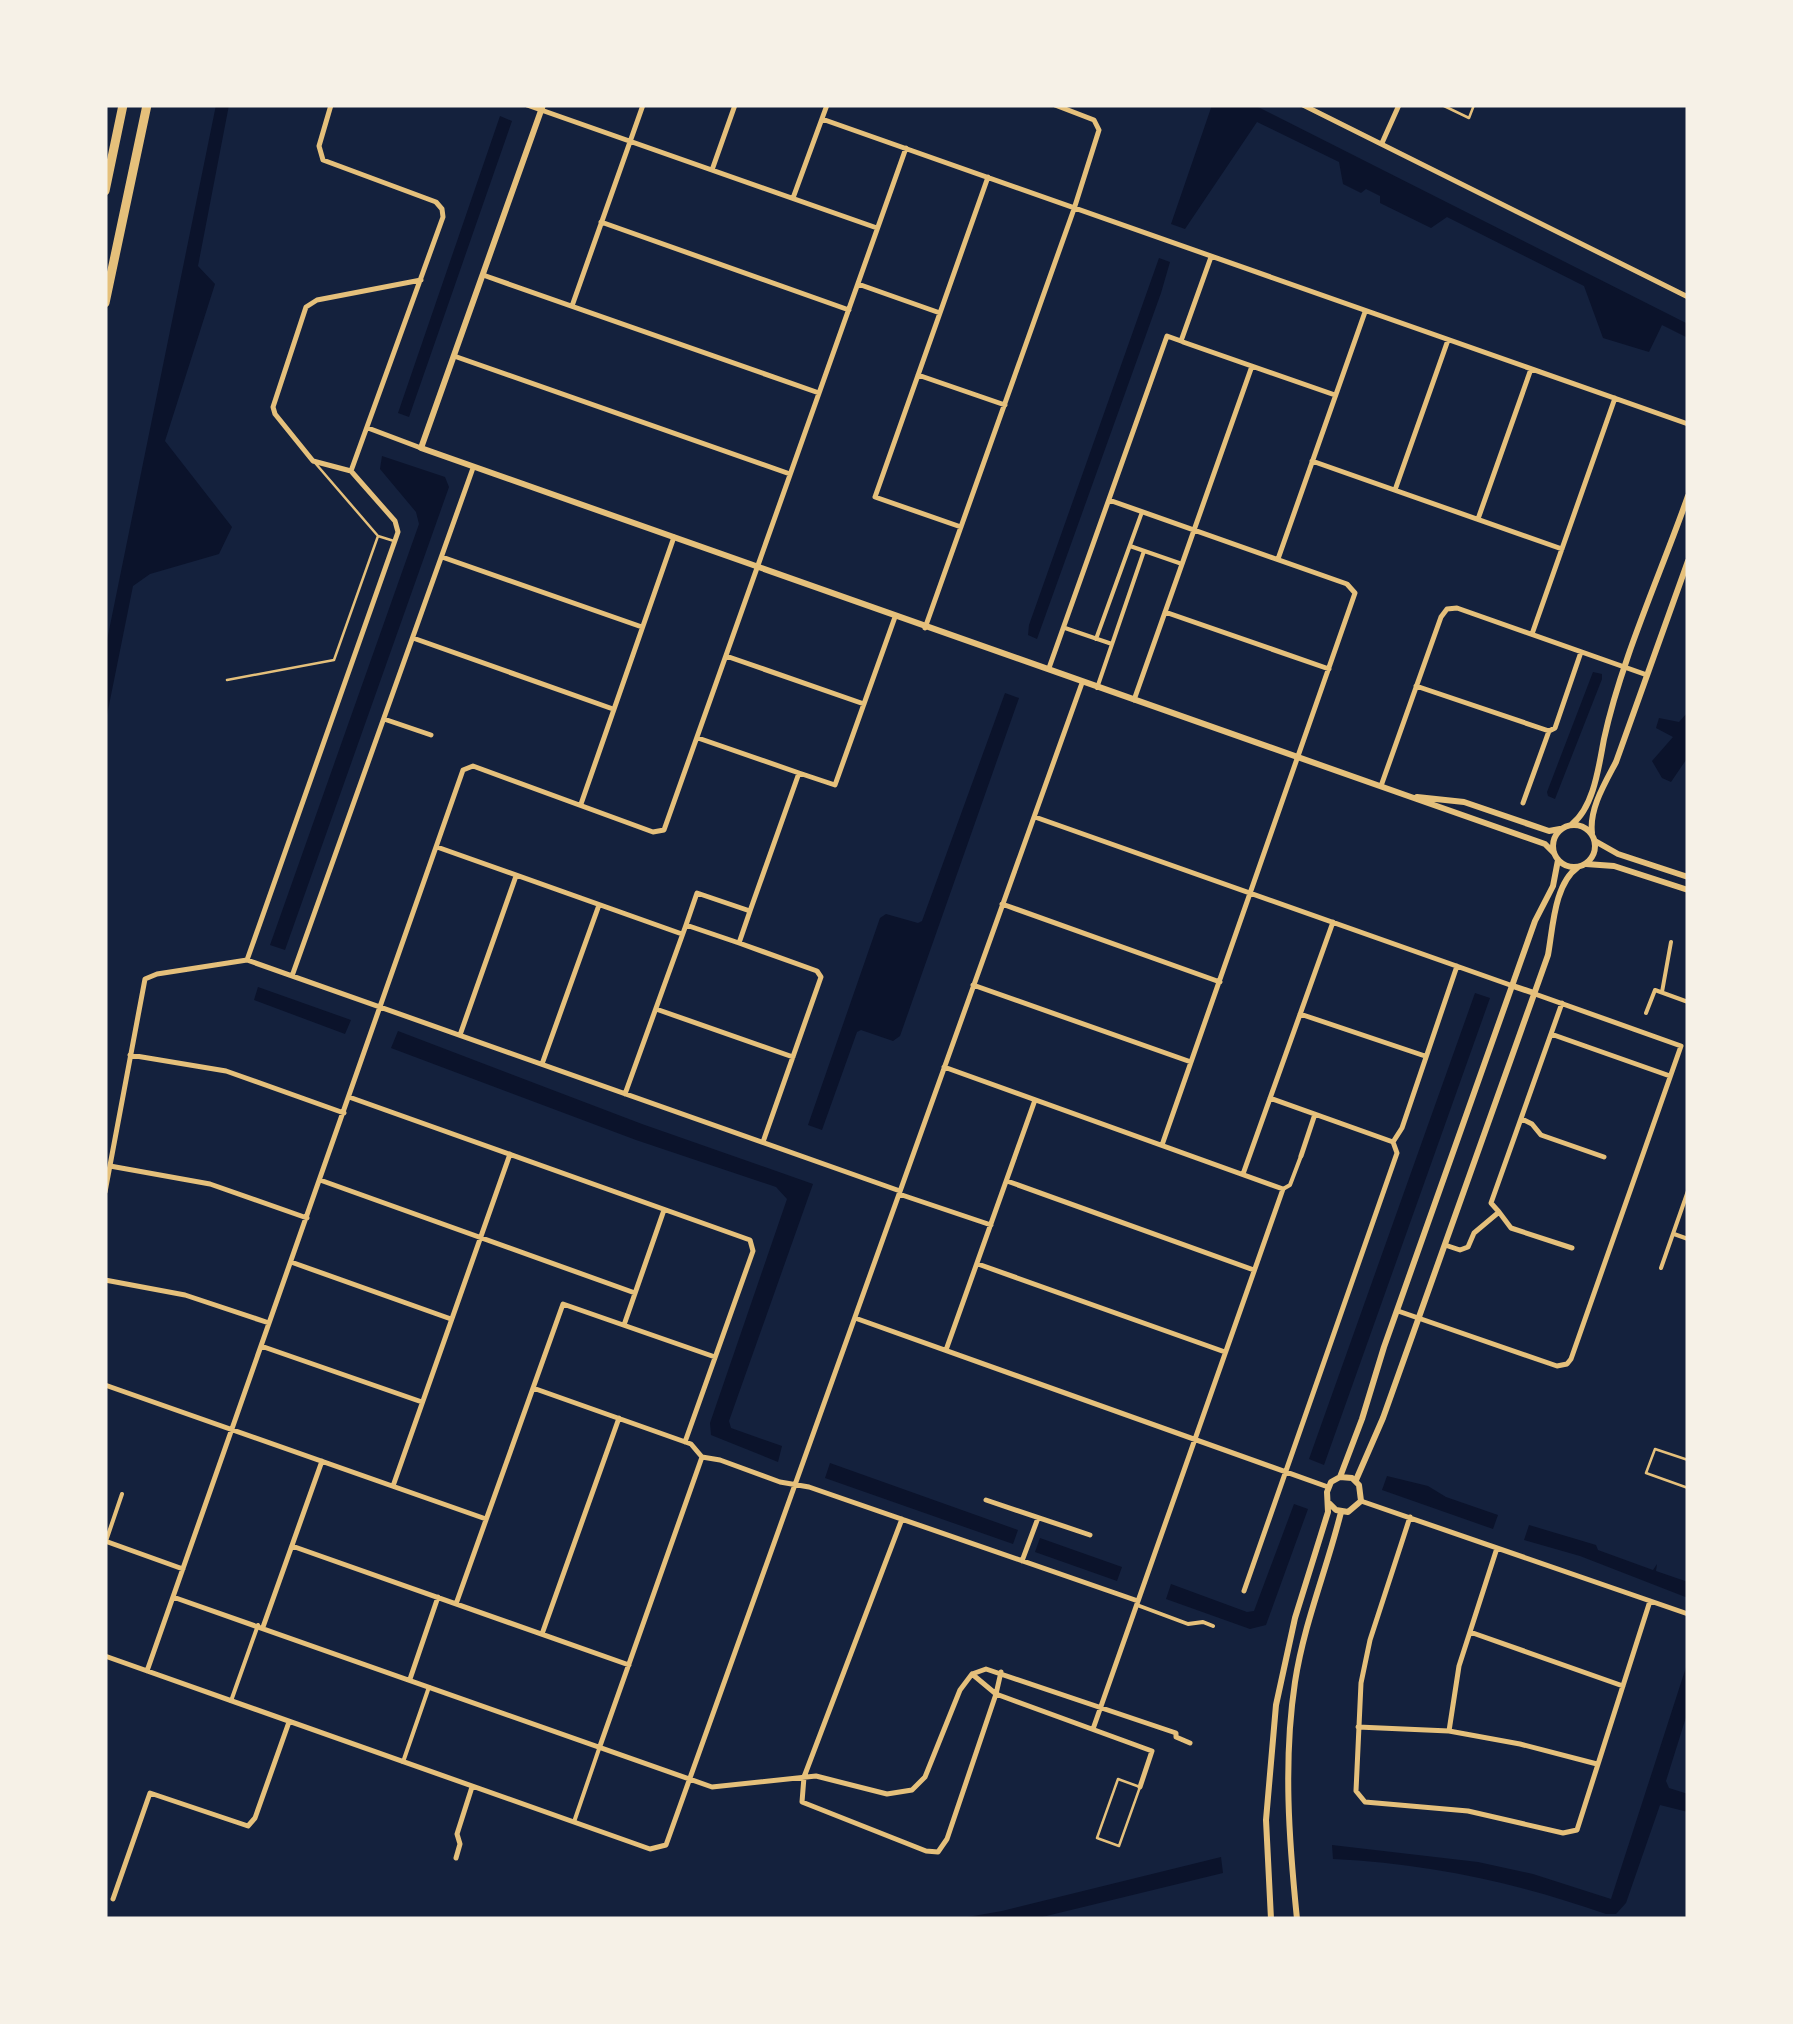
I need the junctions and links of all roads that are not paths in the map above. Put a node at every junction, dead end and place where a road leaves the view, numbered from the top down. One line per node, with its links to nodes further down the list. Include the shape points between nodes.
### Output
1 (122, 105): 20 (highway)
2 (147, 105): 30 (highway)
3 (331, 105): 27 (street, via 319,146 323,160 442,208)
4 (527, 105): 13 (street)
5 (643, 105): 15 (street)
6 (736, 105): 18 (street)
7 (827, 105): 14 (street)
8 (1055, 105): 22 (street, via 1098,125)
9 (1303, 105): 16 (street)
10 (1399, 105): 16 (street)
11 (1442, 105): 12 (lane, via 1468,118)
12 (1474, 105)
13 (542, 107): 15 (street); 26 (main road)
14 (822, 119): 17 (street); 21 (street)
15 (630, 141): 18 (street); 23 (street)
16 (1382, 144): 29 (street)
17 (906, 148): 19 (street); 24 (street)
18 (712, 170): 21 (street)
19 (988, 178): 22 (street); 34 (street)
20 (105, 191)
21 (792, 198): 24 (street)
22 (1074, 209): 25 (street); 44 (street)
23 (601, 222): 31 (street); 32 (street)
24 (877, 228): 28 (street)
25 (1211, 257): 33 (street); 36 (street)
26 (482, 275): 31 (street); 37 (main road)
27 (421, 280): 46 (street); 48 (street, via 306,307 272,408)
28 (858, 284): 32 (street); 34 (street)
29 (1688, 297)
30 (105, 303)
31 (572, 306): 41 (street)
32 (848, 310): 41 (street)
33 (1365, 311): 35 (street); 42 (street)
34 (940, 313): 40 (street)
35 (1448, 340): 39 (street); 53 (street)
36 (1181, 342): 38 (street); 55 (street, via 1167,336)
37 (454, 356): 47 (main road); 52 (street)
38 (1252, 366): 42 (street); 59 (street)
39 (1531, 369): 43 (street); 57 (street)
40 (918, 375): 44 (street); 58 (street, via 875,497)
41 (819, 393): 52 (street)
42 (1336, 396): 49 (street)
43 (1615, 398): 45 (street); 64 (street)
44 (1005, 405): 58 (street)
45 (1688, 424)
46 (368, 428): 47 (street); 51 (street)
47 (421, 448): 50 (main road)
48 (313, 461): 51 (street); 60 (lane)
49 (1312, 462): 53 (street); 67 (street)
50 (474, 468): 61 (main road); 66 (street)
51 (351, 471): 62 (street, via 399,527)
52 (790, 474): 70 (street)
53 (1395, 490): 57 (street)
54 (1688, 496): 82 (main road)
55 (1109, 500): 56 (street); 75 (street)
56 (1142, 512): 59 (street); 63 (street)
57 (1478, 520): 64 (street)
58 (962, 527): 74 (street)
59 (1194, 530): 67 (street); 69 (street)
60 (378, 536): 62 (lane); 86 (lane, via 334,660)
61 (674, 537): 70 (main road); 73 (street)
62 (396, 542): 123 (street)
63 (1130, 546): 65 (street); 78 (street)
64 (1562, 549): 76 (street)
65 (1144, 551): 69 (street); 79 (street)
66 (442, 557): 73 (street); 77 (street)
67 (1278, 559): 83 (street, via 1354,590)
68 (1688, 562): 85 (main road)
69 (1182, 564): 71 (street)
70 (757, 566): 72 (main road); 81 (street)
71 (1166, 612): 83 (street); 90 (street)
72 (895, 617): 74 (main road); 91 (street)
73 (642, 628): 92 (street)
74 (926, 628): 84 (main road)
75 (1064, 628): 78 (street); 84 (street)
76 (1532, 634): 80 (street); 88 (street, via 1447,609)
77 (413, 638): 92 (street); 93 (street)
78 (1096, 639): 79 (street)
79 (1112, 644): 89 (street)
80 (1581, 652): 82 (street); 94 (street)
81 (726, 656): 91 (street); 96 (street)
82 (1626, 668): 85 (street); 104 (main road, via 1597,772 1581,817)
83 (1330, 669): 97 (street)
84 (1048, 671): 87 (main road)
85 (1647, 675): 106 (main road, via 1595,809)
86 (227, 680)
87 (1082, 683): 89 (main road); 103 (street)
88 (1416, 686): 94 (street); 99 (street)
89 (1097, 688): 90 (main road)
90 (1134, 700): 97 (main road)
91 (864, 704): 98 (street, via 835,785)
92 (612, 709): 102 (street)
93 (384, 719): 95 (street); 125 (street)
94 (1549, 731): 101 (street)
95 (431, 736)
96 (698, 738): 98 (street); 102 (street, via 661,832)
97 (1298, 757): 99 (main road); 114 (street)
98 (799, 773): 117 (street)
99 (1380, 786): 100 (main road)
100 (1411, 796): 105 (main road, via 1464,802); 108 (main road)
101 (1523, 803)
102 (582, 804): 107 (street, via 468,766)
103 (1034, 816): 114 (street); 115 (street)
104 (1572, 824): 105 (main road); 106 (main road)
105 (1560, 829): 108 (main road)
106 (1593, 837): 110 (main road, via 1595,851); 112 (main road, via 1618,854)
107 (437, 848): 111 (street); 133 (street)
108 (1553, 852): 109 (main road)
109 (1558, 860): 110 (main road); 128 (main road)
110 (1582, 865): 113 (main road, via 1614,866); 129 (main road, via 1568,876 1558,901)
111 (516, 876): 116 (street); 138 (street)
112 (1688, 877)
113 (1688, 890)
114 (1252, 894): 118 (street); 126 (street)
115 (1002, 904): 126 (street); 127 (street)
116 (599, 905): 120 (street); 143 (street)
117 (750, 910): 119 (street, via 697,894); 121 (street)
118 (1333, 922): 124 (street); 136 (street)
119 (686, 925): 120 (street); 121 (street)
120 (682, 934): 134 (street)
121 (739, 942): 141 (street, via 820,974)
122 (1671, 942): 130 (street)
123 (247, 960): 125 (street); 139 (street, via 148,976)
124 (1457, 966): 128 (street); 140 (street)
125 (292, 976): 133 (street)
126 (1220, 982): 142 (street)
127 (974, 985): 142 (street); 144 (street)
128 (1512, 986): 129 (main road); 182 (main road)
129 (1534, 993): 132 (street); 174 (main road)
130 (1662, 993): 131 (street); 135 (street, via 1654,990)
131 (1688, 1002)
132 (1562, 1003): 137 (street); 145 (street, via 1681,1046)
133 (381, 1007): 138 (street); 147 (street)
134 (656, 1009): 141 (street); 146 (street)
135 (1646, 1013)
136 (1300, 1014): 140 (street); 148 (street)
137 (1551, 1034): 145 (street); 152 (street)
138 (460, 1035): 143 (street)
139 (130, 1055): 150 (street, via 226,1071); 159 (street)
140 (1425, 1056): 154 (street)
141 (793, 1057): 153 (street)
142 (1191, 1062): 155 (street)
143 (542, 1064): 146 (street)
144 (944, 1067): 149 (street); 166 (street)
145 (1670, 1076): 184 (street, via 1567,1364)
146 (626, 1094): 153 (street)
147 (349, 1097): 150 (street); 156 (street)
148 (1270, 1098): 151 (street); 160 (street)
149 (1035, 1100): 155 (street); 162 (street)
150 (344, 1112): 161 (street)
151 (1316, 1114): 154 (street); 157 (street)
152 (1522, 1118): 158 (street, via 1541,1135); 168 (street, via 1491,1203)
153 (763, 1142): 166 (street)
154 (1394, 1142): 202 (street, via 1397,1153)
155 (1162, 1145): 160 (street)
156 (510, 1154): 167 (street); 172 (street)
157 (1301, 1156): 163 (street)
158 (1604, 1157)
159 (110, 1166): 165 (street); 169 (street, via 210,1184)
160 (1243, 1174): 163 (street)
161 (320, 1180): 169 (street); 172 (street)
162 (1006, 1181): 170 (street); 179 (street)
163 (1283, 1189): 179 (street)
164 (1688, 1191): 171 (street)
165 (105, 1192)
166 (900, 1192): 170 (street); 183 (street)
167 (665, 1209): 181 (street); 191 (street, via 752,1244)
168 (1499, 1212): 174 (street, via 1468,1247); 175 (street, via 1511,1228)
169 (307, 1218): 176 (street)
170 (991, 1225): 177 (street)
171 (1673, 1234): 173 (street); 178 (street)
172 (480, 1238): 181 (street); 185 (street)
173 (1688, 1240)
174 (1444, 1246): 184 (main road)
175 (1572, 1248)
176 (291, 1262): 185 (street); 186 (street)
177 (977, 1264): 189 (street); 190 (street)
178 (1661, 1268)
179 (1254, 1270): 190 (street)
180 (105, 1280): 186 (street, via 186,1295)
181 (635, 1294): 187 (street)
182 (1398, 1311): 184 (street); 203 (main road)
183 (855, 1318): 189 (street); 205 (street)
184 (1419, 1318): 204 (main road)
185 (451, 1319): 194 (street)
186 (269, 1324): 188 (street)
187 (624, 1325): 191 (street); 193 (street, via 563,1304)
188 (262, 1346): 194 (street); 196 (street)
189 (946, 1350): 197 (street)
190 (1224, 1352): 197 (street)
191 (715, 1358): 198 (street)
192 (105, 1385): 196 (street)
193 (533, 1388): 195 (street); 216 (street)
194 (422, 1402): 206 (street)
195 (619, 1418): 198 (street); 234 (street)
196 (232, 1429): 201 (street); 223 (street)
197 (1195, 1440): 202 (street); 228 (street)
198 (685, 1442): 199 (street)
199 (702, 1457): 205 (street); 236 (street)
200 (1688, 1460): 208 (lane, via 1655,1448 1646,1472)
201 (322, 1461): 206 (street); 220 (street)
202 (1286, 1472): 207 (street); 224 (street)
203 (1340, 1477): 204 (main road); 207 (main road)
204 (1356, 1480): 211 (main road)
205 (796, 1485): 217 (street); 255 (street)
206 (392, 1486): 216 (street)
207 (1328, 1487): 212 (main road)
208 (1688, 1488)
209 (122, 1494): 219 (street)
210 (986, 1500): 214 (street)
211 (1361, 1500): 213 (main road); 215 (street)
212 (1329, 1503): 213 (main road); 261 (main road, via 1276,1705 1267,1795)
213 (1341, 1512): 262 (main road, via 1302,1647 1290,1724)
214 (1038, 1518): 218 (street); 222 (street)
215 (1410, 1518): 221 (street); 247 (street, via 1370,1640)
216 (486, 1519): 229 (street)
217 (902, 1519): 222 (street); 254 (street)
218 (1090, 1535)
219 (105, 1541): 223 (street)
220 (292, 1546): 226 (street); 231 (street)
221 (1496, 1548): 227 (street); 233 (street)
222 (1022, 1561): 228 (street)
223 (183, 1569): 225 (street)
224 (1244, 1591)
225 (173, 1596): 231 (street); 237 (street)
226 (438, 1598): 229 (street); 240 (street)
227 (1650, 1601): 230 (street); 241 (street)
228 (1138, 1603): 232 (street, via 1188,1624); 245 (street)
229 (456, 1604): 234 (street)
230 (1688, 1614)
231 (261, 1626): 240 (street); 244 (street)
232 (1213, 1626)
233 (1470, 1632): 241 (street); 249 (street)
234 (542, 1634): 236 (street)
235 (105, 1656): 237 (street)
236 (629, 1665): 251 (street)
237 (147, 1672): 244 (street)
238 (1002, 1672): 239 (street); 243 (street); 245 (street)
239 (972, 1674): 243 (street); 254 (street, via 925,1778 912,1790 887,1794)
240 (410, 1680): 242 (street)
241 (1623, 1686): 253 (street)
242 (429, 1687): 251 (street); 252 (street)
243 (996, 1694): 248 (street); 254 (street, via 938,1852 802,1802)
244 (231, 1701): 246 (street)
245 (1101, 1706): 248 (street); 250 (street)
246 (289, 1722): 252 (street); 260 (street, via 248,1826 150,1793)
247 (1358, 1726): 249 (street); 253 (street, via 1356,1791 1366,1802 1468,1810 1572,1833)
248 (1094, 1728): 256 (street, via 1152,1752)
249 (1449, 1731): 253 (street)
250 (1190, 1742)
251 (600, 1746): 255 (street); 258 (street)
252 (403, 1762): 257 (street)
253 (1598, 1764)
254 (804, 1778): 255 (street, via 712,1787)
255 (690, 1780): 258 (street, via 661,1848)
256 (1140, 1787): 256 (lane, via 1118,1779 1097,1838 1119,1846)
257 (472, 1788): 258 (street); 259 (street)
258 (574, 1822)
259 (456, 1858)
260 (113, 1899)
261 (1271, 1919)
262 (1297, 1919)

